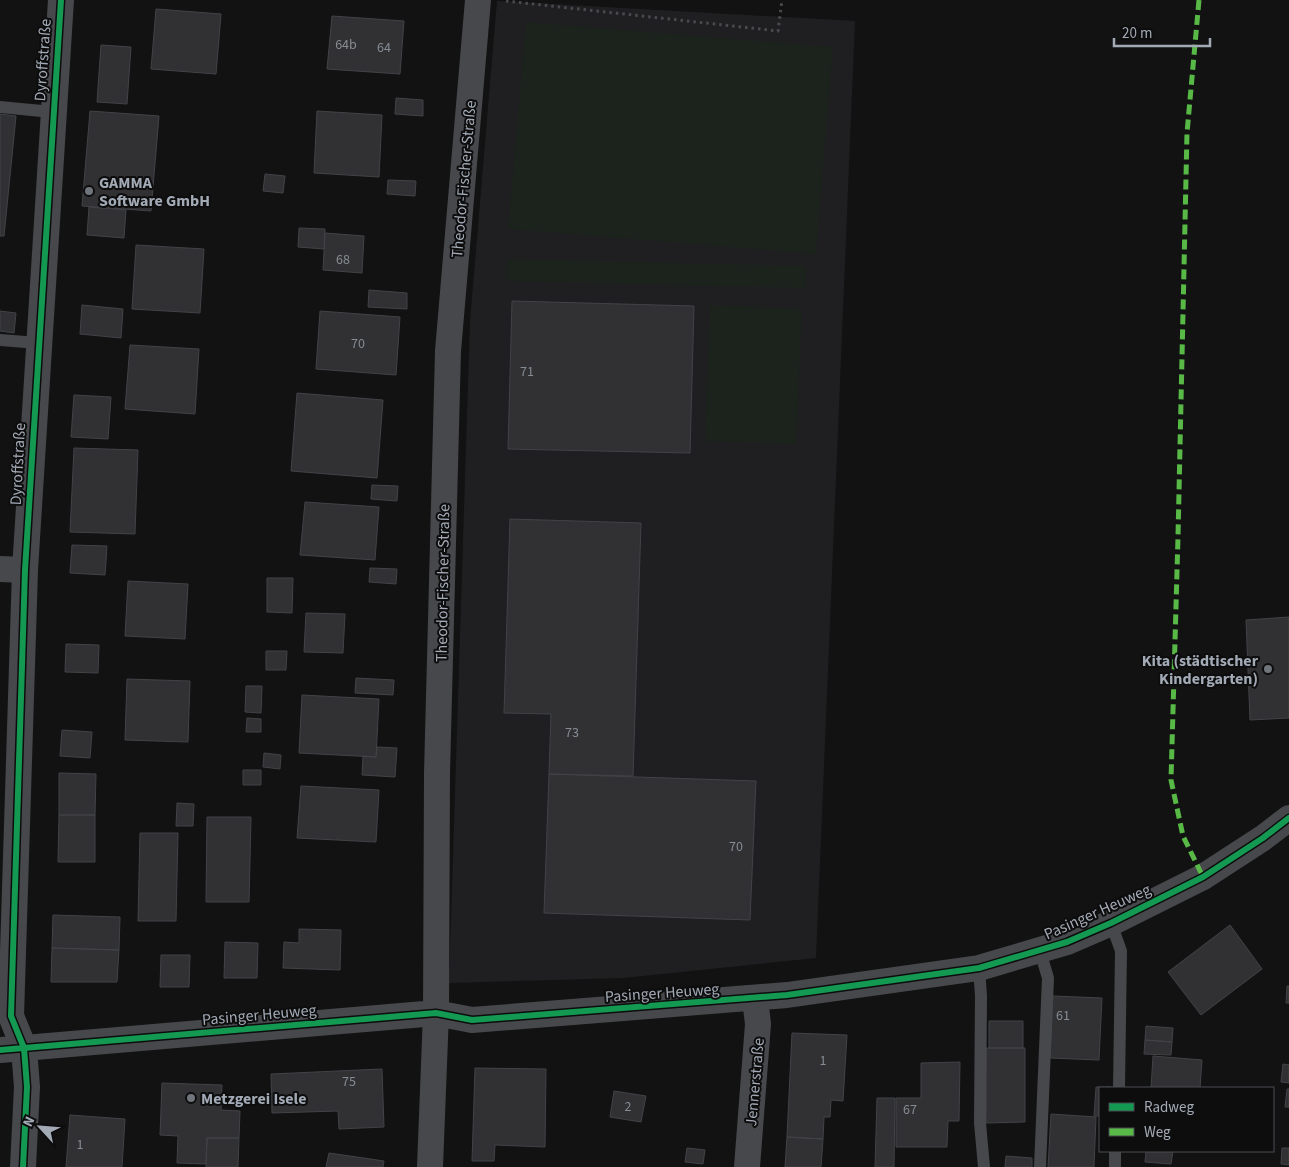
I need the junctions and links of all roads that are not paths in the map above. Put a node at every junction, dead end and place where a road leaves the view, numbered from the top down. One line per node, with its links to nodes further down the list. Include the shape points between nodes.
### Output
1 (61, 0): 4 (street, Dyroffstraße)
2 (478, 0): 13 (street, Theodor-Fischer-Straße, via 448,352 437,773)
3 (0, 107): 4 (lane)
4 (52, 112): 6 (street, Dyroffstraße)
5 (0, 340): 6 (lane)
6 (38, 343): 7 (street, Dyroffstraße)
7 (12, 569): 14 (street, Dyroffstraße)
8 (1289, 818): 9 (street, Pasinger Heuweg, via 1203,877)
9 (1111, 923): 10 (street, Pasinger Heuweg); 15 (lane, via 1121,951)
10 (1040, 951): 11 (street, Pasinger Heuweg); 21 (lane, via 1048,978)
11 (979, 968): 12 (street, Pasinger Heuweg); 20 (lane, via 980,1123)
12 (755, 998): 13 (street, Pasinger Heuweg, via 472,1020); 19 (street, Jennerstraße, via 758,1024)
13 (436, 1013): 14 (street, Pasinger Heuweg); 18 (street, Theodor-Fischer-Straße)
14 (12, 1049): 17 (street, Dyroffstraße, via 27,1087)
15 (1119, 1087)
16 (1116, 1152): 22 (lane)
17 (23, 1167)
18 (430, 1167)
19 (747, 1167)
20 (984, 1167)
21 (1040, 1167)
22 (1115, 1167)

